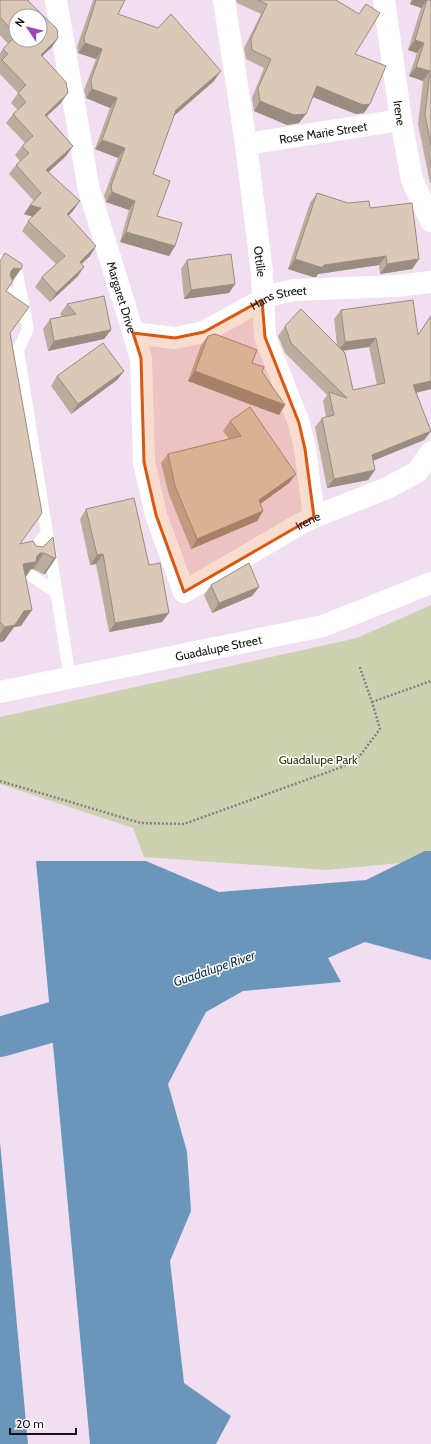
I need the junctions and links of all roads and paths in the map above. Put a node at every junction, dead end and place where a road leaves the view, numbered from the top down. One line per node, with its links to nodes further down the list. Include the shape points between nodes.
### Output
1 (56, 0): 12 (street, Margaret Drive, via 89,190)
2 (224, 0): 5 (street, Ottilie)
3 (384, 0): 4 (street, Irene)
4 (401, 120): 5 (street, Rose Marie Street); 6 (street, Irene, via 412,180)
5 (246, 144): 10 (street, Ottilie, via 262,273)
6 (431, 221)
7 (0, 262): 11 (lane, via 17,274)
8 (431, 282): 10 (street, Hans Street, via 294,290 271,295)
9 (6, 291): 11 (lane)
10 (262, 300): 12 (street, Hans Street, via 204,332 175,338); 14 (street, Ottilie, via 265,337 299,423)
11 (23, 302): 15 (lane, via 28,329 18,350)
12 (133, 333): 19 (street, Margaret Drive, via 141,358 144,462 156,515)
13 (431, 452): 14 (street, Irene, via 417,472 387,488)
14 (314, 517): 19 (street, Irene)
15 (47, 533): 16 (lane); 20 (lane)
16 (29, 556)
17 (32, 576): 20 (lane)
18 (431, 583): 22 (street, Guadalupe Street, via 323,626)
19 (184, 592)
20 (57, 593): 22 (lane)
21 (359, 665): 25 (path)
22 (70, 678): 24 (street, Guadalupe Street)
23 (431, 681): 25 (path)
24 (0, 692)
25 (372, 702): 26 (path, via 380,729 359,757 342,767 184,824 141,823)
26 (0, 781)

